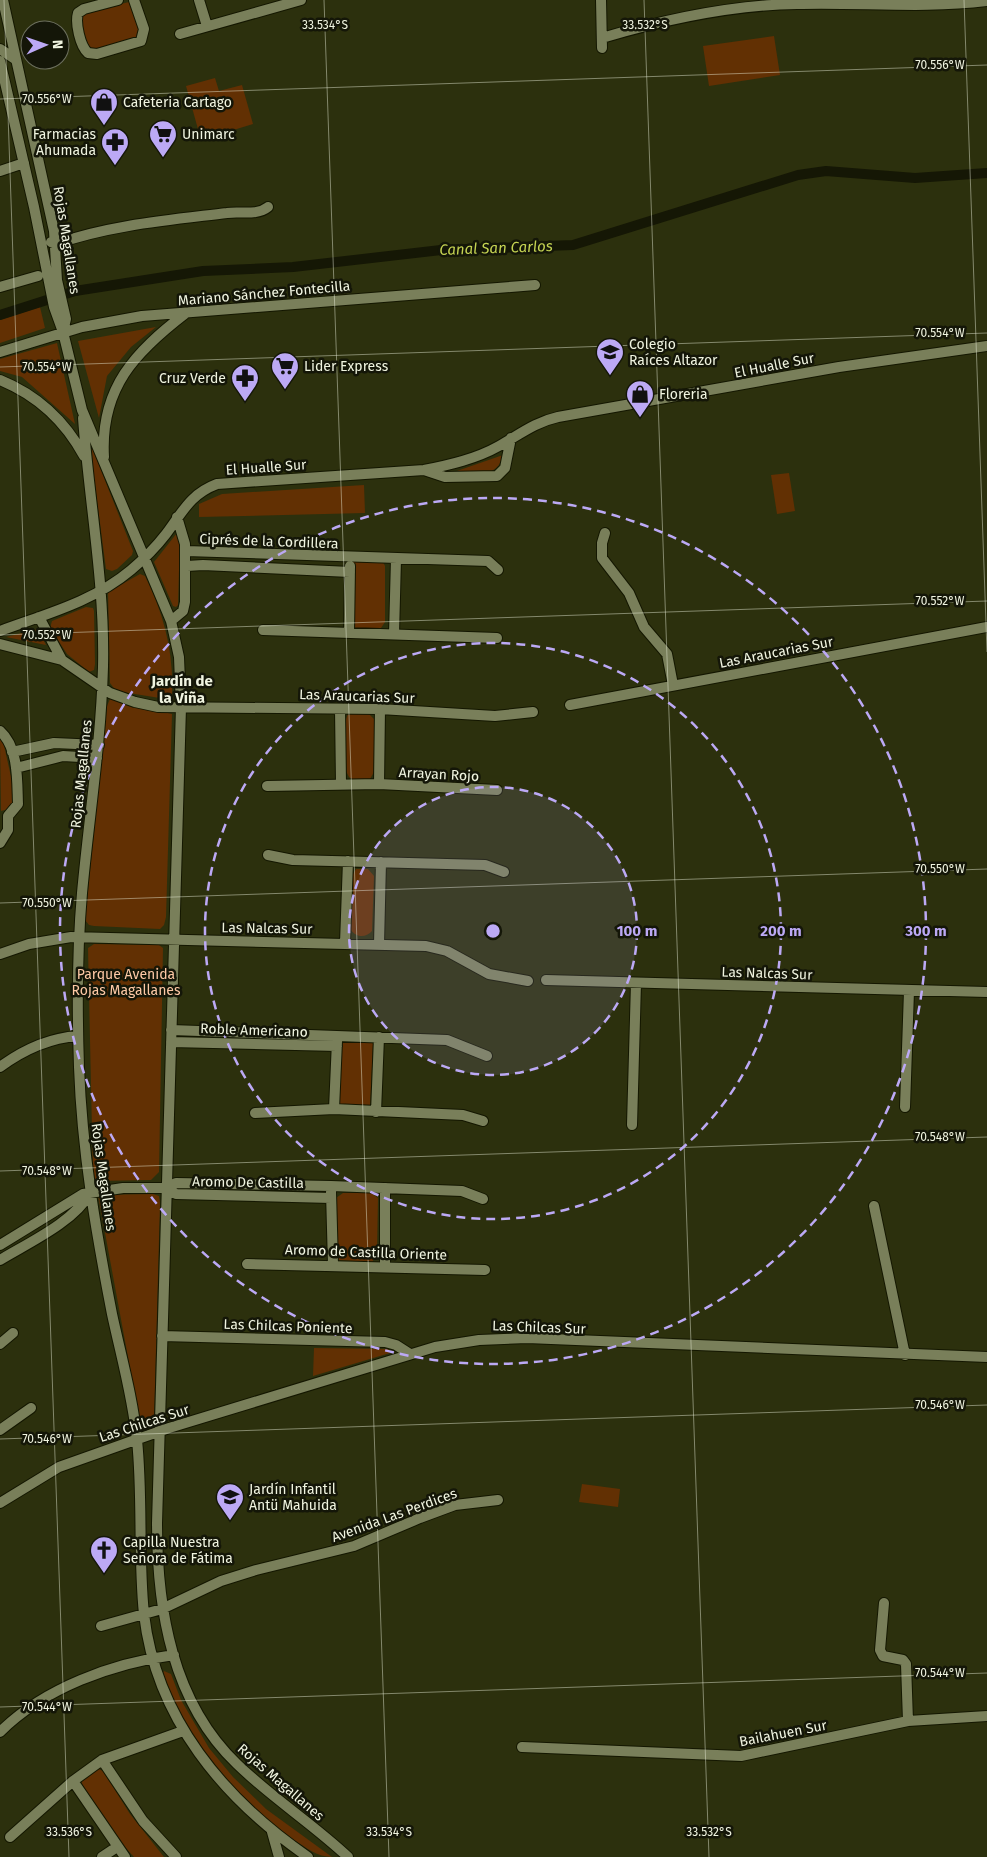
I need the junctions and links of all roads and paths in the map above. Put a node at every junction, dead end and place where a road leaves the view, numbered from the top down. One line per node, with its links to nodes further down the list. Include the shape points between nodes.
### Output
1 (3, 0): 13 (street, Rojas Magallanes)
2 (115, 0): 3 (street, via 84,9 77,16 83,47 90,54 141,41 144,29)
3 (134, 0)
4 (199, 0): 11 (street)
5 (301, 0): 8 (street)
6 (601, 0): 9 (street, via 602,43 671,19 740,8)
7 (987, 1): 9 (street, via 933,6)
8 (277, 3): 11 (street)
9 (876, 3)
10 (0, 13): 13 (street, Rojas Magallanes)
11 (207, 26): 12 (street)
12 (180, 34)
13 (10, 36): 15 (street, Rojas Magallanes)
14 (0, 49): 15 (street)
15 (14, 60): 19 (street, Rojas Magallanes)
16 (0, 61): 17 (street, Rojas Magallanes)
17 (24, 163): 18 (street); 20 (street, Rojas Magallanes)
18 (0, 171)
19 (48, 201): 20 (street, via 42,207); 23 (street, Rojas Magallanes)
20 (34, 207): 22 (street, Rojas Magallanes)
21 (268, 207): 23 (street, via 262,211 104,230)
22 (40, 238): 23 (street); 25 (street, Rojas Magallanes)
23 (56, 244): 25 (street, Rojas Magallanes)
24 (38, 276): 27 (street)
25 (54, 284): 29 (street, Rojas Magallanes, via 58,306 66,319)
26 (535, 285): 28 (street, Mariano Sánchez Fontecilla)
27 (0, 287)
28 (186, 313): 29 (street, Mariano Sánchez Fontecilla, via 120,319); 36 (street, via 148,343 123,375 108,411)
29 (63, 332): 31 (street, Mariano Sánchez Fontecilla); 33 (street, Rojas Magallanes)
30 (987, 346): 34 (street, El Hualle Sur, via 848,365 558,417)
31 (0, 352)
32 (0, 380): 35 (street, via 21,389 48,408 70,433)
33 (82, 410): 35 (street, Rojas Magallanes); 36 (street, Rojas Magallanes)
34 (511, 438): 37 (street, El Hualle Sur, via 498,447 469,458); 37 (street, El Hualle Sur, via 504,468 497,476 452,478)
35 (86, 460): 47 (street, Rojas Magallanes)
36 (105, 463): 41 (street, Rojas Magallanes)
37 (424, 470): 38 (street, El Hualle Sur, via 226,482 200,492)
38 (177, 518): 40 (street); 41 (street, El Hualle Sur)
39 (605, 533): 58 (street, via 602,558 629,593 644,627 667,654)
40 (186, 551): 42 (street, Ciprés de la Cordillera); 44 (street)
41 (144, 558): 47 (street, El Hualle Sur); 49 (street, Rojas Magallanes)
42 (350, 558): 43 (street, Ciprés de la Cordillera); 46 (street, Ciprés de la Cordillera)
43 (396, 559): 45 (street, Ciprés de la Cordillera, via 488,560); 54 (street)
44 (187, 566): 46 (street, Ciprés de la Cordillera); 49 (street, via 184,608)
45 (498, 570)
46 (350, 572): 53 (street, Ciprés de la Cordillera)
47 (102, 591): 48 (street, El Hualle Sur); 59 (street, Rojas Magallanes)
48 (39, 617): 52 (street, El Hualle Sur); 57 (street)
49 (171, 621): 61 (street, Rojas Magallanes, via 179,656)
50 (987, 627): 58 (street, Las Araucarias Sur)
51 (263, 630): 53 (street)
52 (0, 631)
53 (349, 633): 54 (street)
54 (394, 634): 55 (street)
55 (497, 638)
56 (0, 644): 57 (street)
57 (62, 660): 59 (street)
58 (673, 686): 60 (street, Las Araucarias Sur)
59 (102, 688): 61 (street, via 146,705); 66 (street, Rojas Magallanes)
60 (570, 705)
61 (181, 707): 62 (street, Las Araucarias Sur); 81 (street, Rojas Magallanes)
62 (340, 709): 63 (street, Las Araucarias Sur); 70 (street)
63 (380, 709): 64 (street, Las Araucarias Sur, via 495,716); 71 (street, Arrayan Rojo)
64 (533, 712)
65 (0, 731): 67 (street)
66 (99, 745): 67 (street, via 54,743); 68 (street, Rojas Magallanes)
67 (12, 752): 69 (street)
68 (97, 758): 69 (street, via 63,756); 80 (street, Rojas Magallanes)
69 (16, 768): 74 (street, via 18,804)
70 (342, 784): 71 (street, Arrayan Rojo); 72 (street, Arrayan Rojo)
71 (379, 784): 73 (street, Arrayan Rojo)
72 (267, 786)
73 (497, 790)
74 (4, 814): 75 (street, via 8,830)
75 (0, 843)
76 (268, 855): 77 (street, via 293,860)
77 (348, 861): 78 (street); 82 (street)
78 (381, 862): 79 (street, via 485,865); 83 (street)
79 (504, 872)
80 (79, 937): 81 (street, Las Nalcas Sur); 84 (street, Las Nalcas Sur, via 41,941); 91 (street, Rojas Magallanes)
81 (174, 939): 82 (street, Las Nalcas Sur); 90 (street, Rojas Magallanes)
82 (345, 943): 83 (street, Las Nalcas Sur)
83 (379, 944): 86 (street, Las Nalcas Sur, via 440,948 489,974)
84 (0, 954)
85 (546, 980): 87 (street, Las Nalcas Sur)
86 (528, 981)
87 (636, 983): 88 (street, Las Nalcas Sur); 102 (street)
88 (909, 991): 89 (street, Las Nalcas Sur); 97 (street)
89 (987, 992)
90 (171, 1030): 93 (street, Roble Americano); 94 (street, Rojas Magallanes)
91 (78, 1036): 96 (street, via 38,1045 17,1054); 106 (street, Rojas Magallanes)
92 (379, 1038): 93 (street, Roble Americano); 95 (street, Roble Americano, via 447,1040); 99 (street)
93 (337, 1041): 94 (street, Roble Americano); 98 (street)
94 (171, 1042): 104 (street, Rojas Magallanes)
95 (488, 1056)
96 (0, 1067)
97 (905, 1107)
98 (334, 1109): 99 (street); 100 (street)
99 (376, 1112): 101 (street, via 463,1115)
100 (254, 1113)
101 (483, 1121)
102 (632, 1125)
103 (330, 1186): 104 (street, Aromo De Castilla, via 176,1183); 105 (street, Aromo De Castilla); 107 (street)
104 (166, 1188): 106 (street, Aromo De Castilla, via 123,1188); 107 (street, Aromo De Castilla, via 176,1194); 117 (street, Rojas Magallanes)
105 (385, 1188): 108 (street, Aromo De Castilla, via 462,1191); 114 (street)
106 (90, 1193): 110 (street, Aromo De Castilla, via 67,1202); 111 (street, via 85,1203 71,1216); 125 (street, Rojas Magallanes)
107 (331, 1198): 113 (street)
108 (483, 1198)
109 (874, 1206): 120 (street)
110 (0, 1245)
111 (0, 1260)
112 (246, 1264): 113 (street, Aromo de Castilla Oriente)
113 (333, 1265): 114 (street, Aromo de Castilla Oriente)
114 (385, 1267): 115 (street, Aromo de Castilla Oriente)
115 (485, 1270)
116 (13, 1333): 118 (street)
117 (162, 1336): 119 (street, Las Chilcas Poniente, via 385,1342); 124 (street, Rojas Magallanes)
118 (0, 1344)
119 (410, 1354): 120 (street, Las Chilcas Sur, via 460,1342 508,1337); 124 (street, Las Chilcas Sur)
120 (905, 1354): 121 (street, Las Chilcas Sur)
121 (987, 1358)
122 (31, 1408): 123 (street)
123 (0, 1430)
124 (159, 1431): 125 (street, Las Chilcas Sur); 129 (street, Rojas Magallanes, via 157,1544)
125 (137, 1439): 127 (street, Las Chilcas Sur, via 58,1467); 130 (street, Rojas Magallanes)
126 (498, 1500): 129 (street, Avenida Las Perdices, via 455,1505 354,1546 239,1576)
127 (0, 1503)
128 (884, 1603): 135 (street, via 880,1650 883,1656 903,1660 906,1664)
129 (162, 1609): 130 (street, Avenida Las Perdices); 132 (street, Rojas Magallanes)
130 (144, 1615): 131 (street, Avenida Las Perdices); 133 (street, Rojas Magallanes)
131 (101, 1626)
132 (174, 1655): 133 (street); 149 (street, Rojas Magallanes, via 195,1709 225,1751)
133 (153, 1658): 136 (street, Rojas Magallanes, via 165,1696); 137 (street, via 107,1671 58,1692 20,1715)
134 (987, 1716): 135 (street, Bailahuen Sur)
135 (908, 1721): 138 (street, Bailahuen Sur, via 741,1756)
136 (183, 1731): 139 (street); 141 (street, Rojas Magallanes, via 230,1791)
137 (0, 1732)
138 (522, 1747)
139 (102, 1760): 140 (street); 146 (street, via 143,1821)
140 (73, 1781): 142 (street); 143 (street)
141 (272, 1832): 147 (street); 148 (street, Rojas Magallanes)
142 (10, 1837)
143 (117, 1847): 144 (street); 145 (street)
144 (102, 1857)
145 (126, 1857)
146 (176, 1857)
147 (279, 1857)
148 (308, 1857)
149 (348, 1857)

